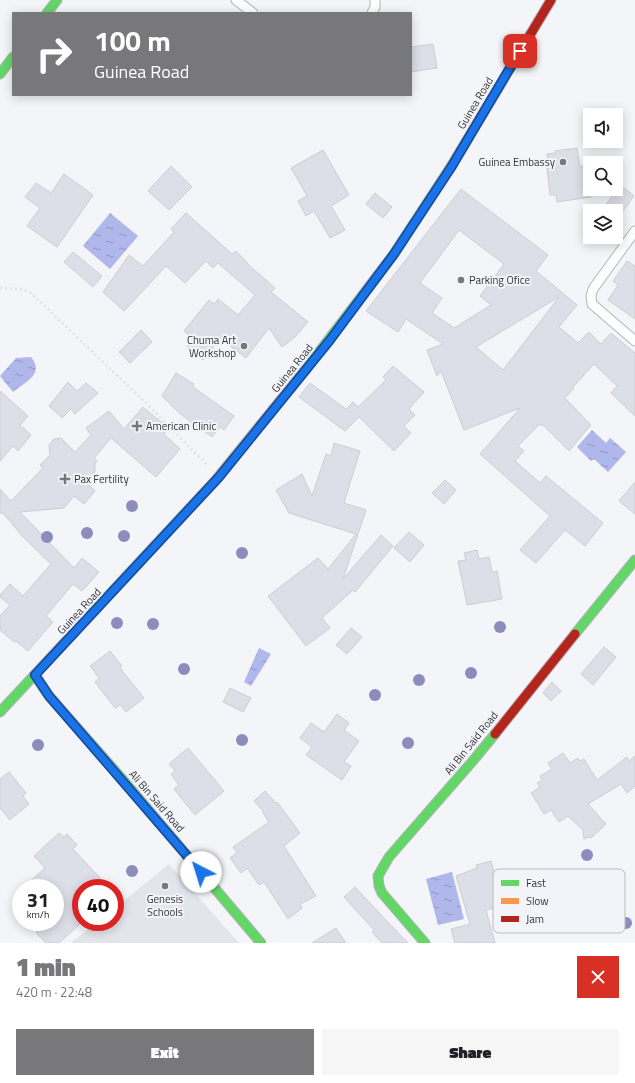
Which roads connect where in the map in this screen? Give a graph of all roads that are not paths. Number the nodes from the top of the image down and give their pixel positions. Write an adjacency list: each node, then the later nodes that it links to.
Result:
1 (57, 0): 5 (street)
2 (236, 0): 6 (lane)
3 (374, 0): 7 (lane)
4 (551, 0): 14 (street, Guinea Road)
5 (48, 12)
6 (251, 12)
7 (372, 12)
8 (0, 56): 9 (lane)
9 (10, 61): 10 (street)
10 (0, 74)
11 (635, 231): 12 (lane)
12 (635, 341)
13 (635, 560): 17 (street, Ali Bin Said Road)
14 (35, 675): 15 (street, Guinea Road); 16 (street, Ali Bin Said Road)
15 (0, 712)
16 (261, 943)
17 (425, 943)

